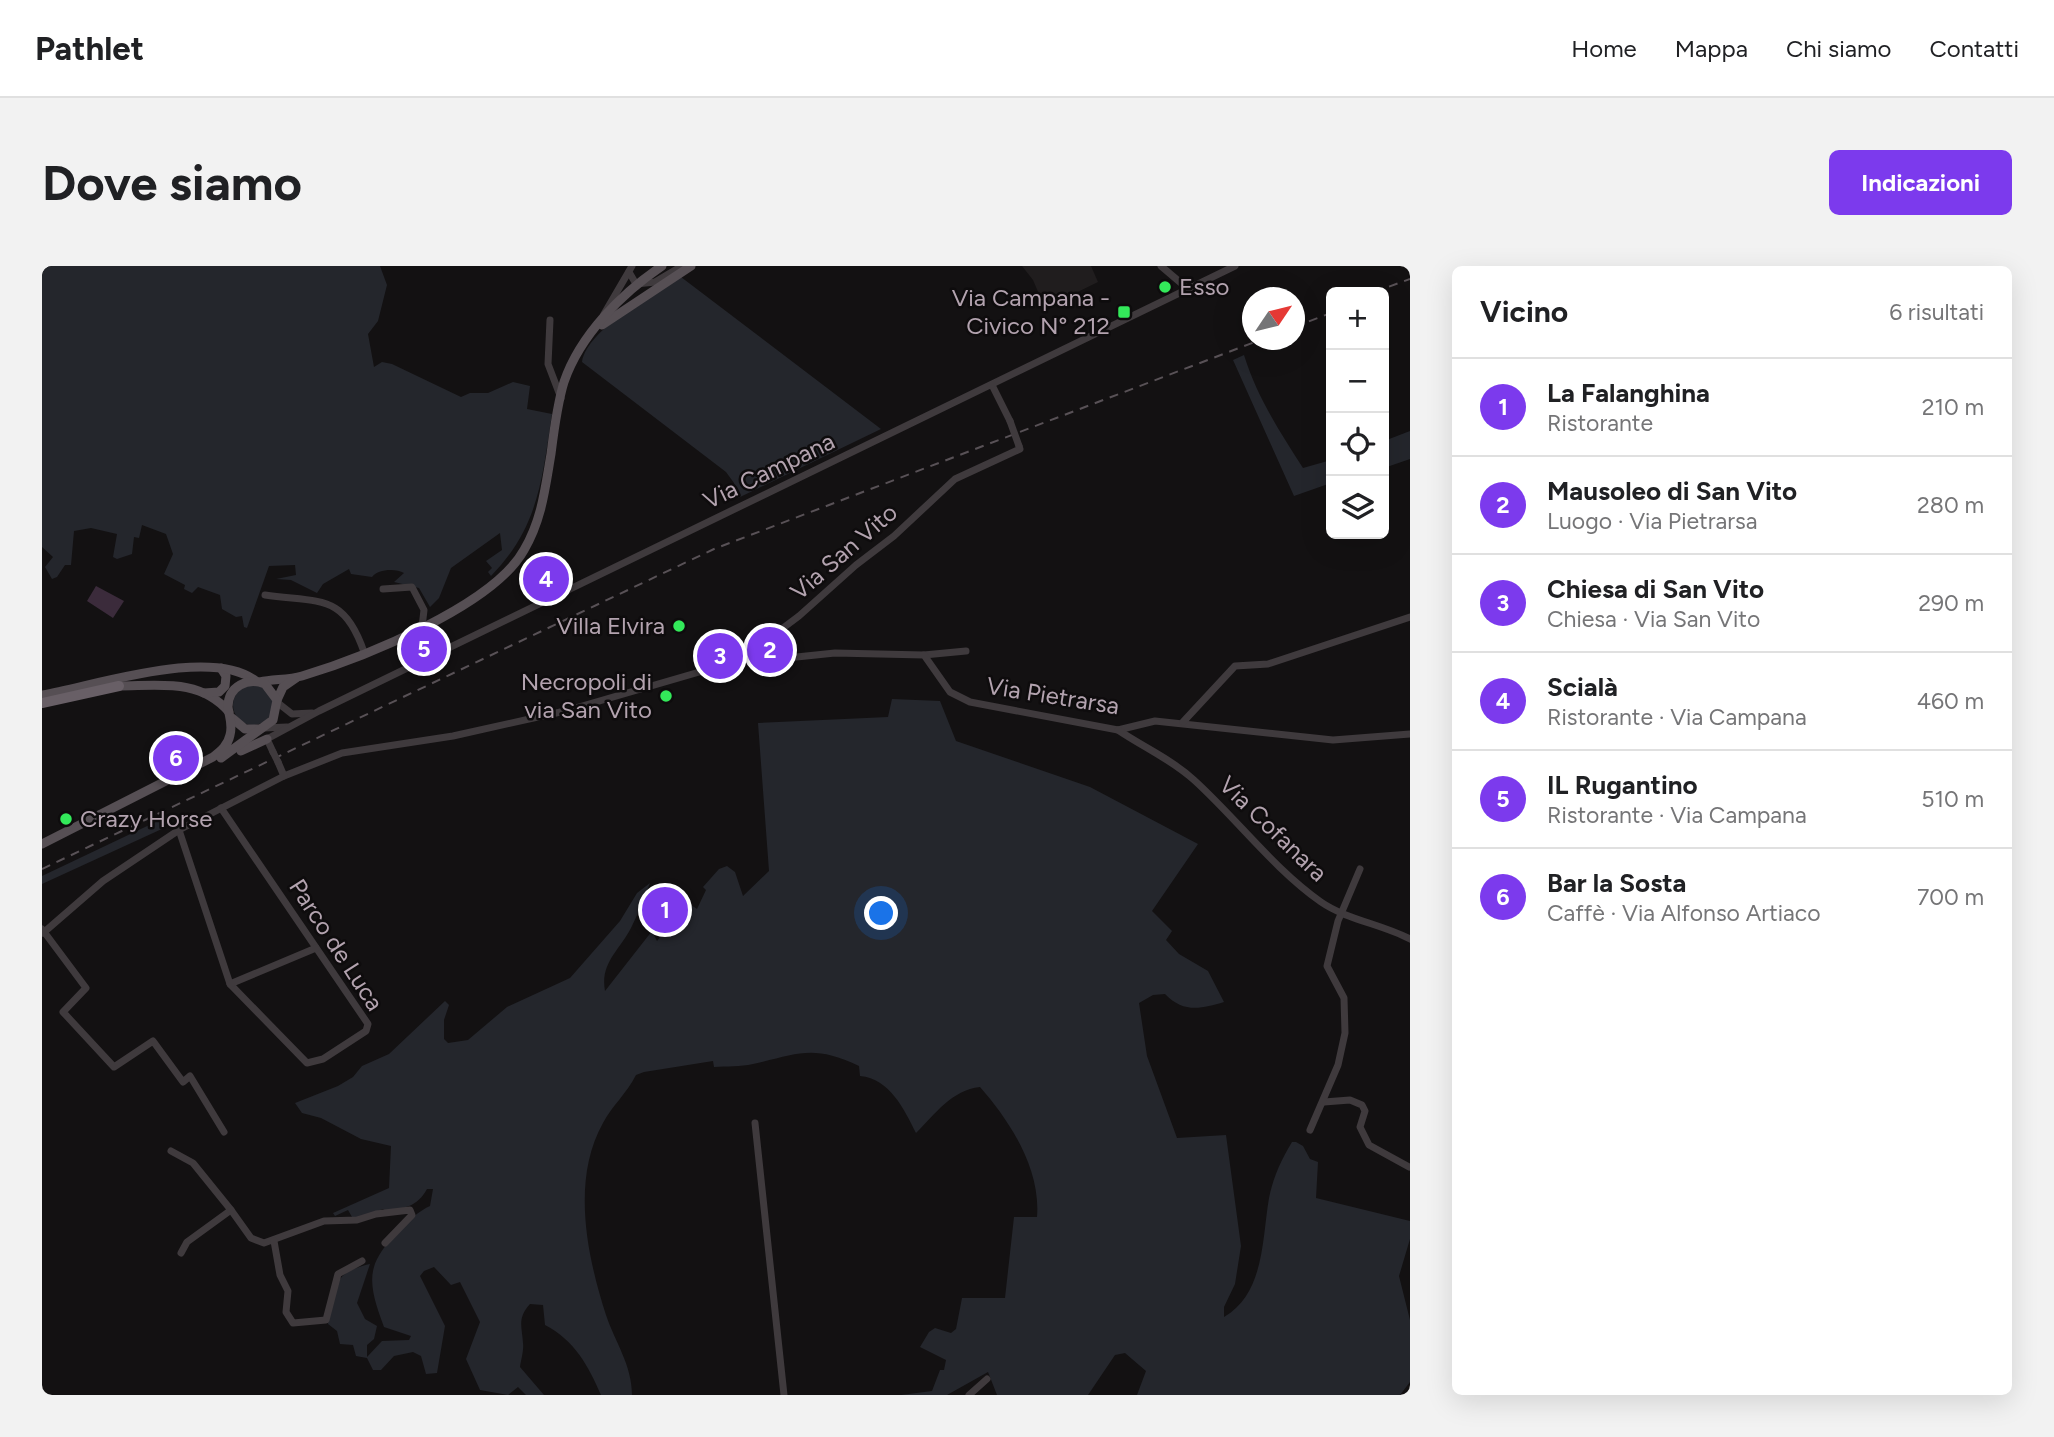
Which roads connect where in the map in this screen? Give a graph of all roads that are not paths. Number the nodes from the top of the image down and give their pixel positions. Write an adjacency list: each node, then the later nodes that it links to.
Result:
1 (662, 266): 7 (main road)
2 (682, 266): 7 (street)
3 (691, 266): 10 (main road)
4 (1161, 266): 8 (street)
5 (1236, 266): 8 (street, Via Campana)
6 (630, 269): 7 (street); 10 (street)
7 (636, 284): 10 (main road)
8 (1188, 289): 11 (street, Via Campana)
9 (550, 320): 12 (street)
10 (595, 330): 12 (main road)
11 (992, 384): 20 (street, Via San Vito, bridge); 32 (street, Via Campana)
12 (561, 398): 16 (main road)
13 (383, 589): 16 (street)
14 (265, 595): 18 (street)
15 (1410, 617): 34 (street)
16 (422, 626): 18 (main road)
17 (966, 651): 19 (street)
18 (364, 652): 23 (main road)
19 (924, 655): 20 (street); 37 (street, Via Pietrarsa)
20 (751, 657): 42 (street, Via San Vito)
21 (188, 667): 22 (main road); 26 (main road); 27 (main road)
22 (221, 668): 24 (main road); 28 (main road)
23 (298, 677): 24 (main road); 30 (main road)
24 (258, 681): 30 (main road); 33 (main road)
25 (119, 686): 26 (main road); 27 (main road); 31 (highway)
26 (86, 687): 29 (main road)
27 (188, 687): 28 (main road)
28 (204, 693): 33 (main road)
29 (42, 695)
30 (278, 701): 32 (street, Via Campana); 36 (main road)
31 (42, 703)
32 (319, 711): 35 (street, Via Campana)
33 (230, 715): 36 (main road); 41 (main road)
34 (1183, 722): 37 (street, Via Pietrarsa); 38 (street, Via Pietrarsa)
35 (291, 727): 36 (street); 39 (street, Via Campana)
36 (263, 729): 40 (main road)
37 (1118, 730): 47 (street, Via Cofanara)
38 (1410, 734)
39 (267, 739): 40 (main road); 42 (street, bridge)
40 (221, 758): 41 (main road)
41 (197, 766): 45 (main road)
42 (285, 776): 43 (street, Via San Vito)
43 (221, 808): 44 (street, Via San Vito); 50 (street, Parco de Luca)
44 (179, 830): 48 (street); 51 (street, Parco de Luca)
45 (42, 844)
46 (1360, 869): 47 (street)
47 (1340, 914): 49 (street, Via Cofanara); 52 (street)
48 (43, 932): 55 (street)
49 (1410, 939)
50 (316, 948): 51 (street); 51 (street, Parco de Luca)
51 (230, 984)
52 (1324, 1102): 54 (street); 57 (street)
53 (755, 1123): 64 (street)
54 (1310, 1130)
55 (224, 1132)
56 (171, 1151): 58 (street)
57 (1409, 1167)
58 (231, 1210): 59 (street); 61 (street)
59 (274, 1241): 60 (street); 62 (street)
60 (385, 1243)
61 (181, 1253)
62 (362, 1261)
63 (988, 1379): 65 (street)
64 (784, 1395)
65 (970, 1395)

